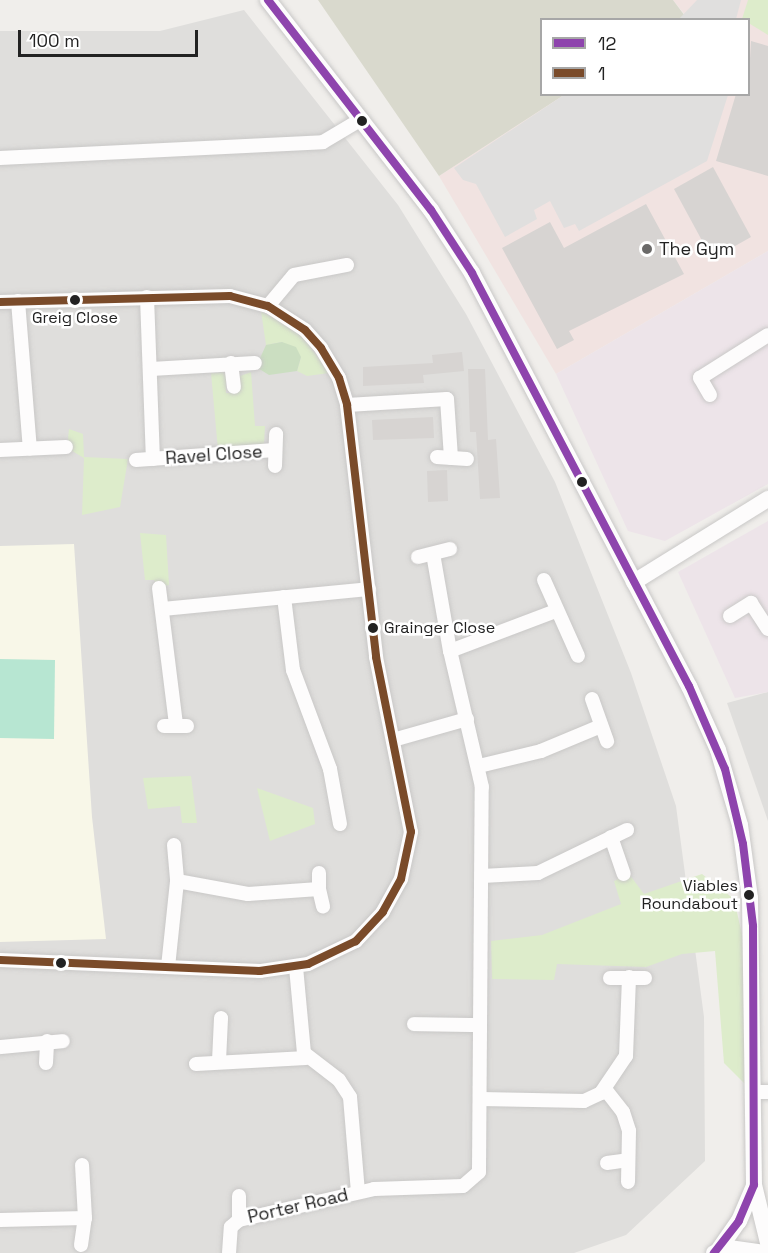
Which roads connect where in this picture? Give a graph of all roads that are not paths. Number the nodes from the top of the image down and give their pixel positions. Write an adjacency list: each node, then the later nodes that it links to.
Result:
1 (268, 0): 2 (street)
2 (360, 120): 3 (street); 30 (street)
3 (0, 158)
4 (347, 265): 8 (street)
5 (147, 297): 6 (street); 8 (street); 12 (street, Ravel Close)
6 (18, 301): 7 (street); 18 (street)
7 (0, 302)
8 (268, 306): 15 (street)
9 (768, 335): 14 (street)
10 (231, 363): 11 (street); 12 (street); 13 (street)
11 (255, 363)
12 (151, 369): 21 (street, Ravel Close)
13 (234, 387)
14 (710, 395)
15 (347, 405): 22 (street); 32 (street)
16 (276, 434): 20 (street, Ravel Close)
17 (66, 447): 18 (street)
18 (30, 449): 19 (street)
19 (0, 450)
20 (275, 450): 21 (street, Ravel Close); 24 (street, Ravel Close)
21 (153, 459): 23 (street, Ravel Close)
22 (467, 459)
23 (136, 460)
24 (275, 466)
25 (768, 500): 30 (street)
26 (450, 549): 27 (street)
27 (433, 554): 28 (street); 38 (street, Porter Road)
28 (418, 557)
29 (544, 580): 35 (street)
30 (634, 582): 74 (street)
31 (159, 588): 34 (street)
32 (369, 589): 33 (street); 44 (street)
33 (284, 597): 34 (street); 47 (street)
34 (162, 609): 42 (street)
35 (556, 611): 38 (street); 39 (street)
36 (730, 616): 37 (street)
37 (768, 629)
38 (450, 651): 41 (street, Porter Road)
39 (578, 656)
40 (592, 699): 43 (street)
41 (467, 719): 44 (street); 46 (street, Porter Road)
42 (176, 726)
43 (601, 726): 45 (street); 46 (street)
44 (393, 740): 59 (street)
45 (607, 741)
46 (479, 766): 53 (street, Porter Road)
47 (340, 824)
48 (627, 830): 49 (street)
49 (611, 837): 52 (street); 53 (street)
50 (174, 845): 54 (street)
51 (319, 873): 55 (street)
52 (624, 874)
53 (482, 876): 65 (street, Porter Road)
54 (177, 881): 55 (street); 58 (street)
55 (319, 889): 56 (street)
56 (323, 907)
57 (0, 960): 58 (street)
58 (168, 967): 59 (street)
59 (296, 967): 69 (street)
60 (629, 977): 61 (street); 62 (street); 73 (street)
61 (610, 978)
62 (645, 978)
63 (220, 1018): 70 (street)
64 (414, 1024): 65 (street)
65 (479, 1024): 75 (street, Porter Road)
66 (47, 1041): 67 (street); 68 (street); 71 (street)
67 (63, 1041)
68 (0, 1047)
69 (306, 1058): 70 (street); 81 (street, Porter Road)
70 (219, 1061): 72 (street)
71 (46, 1064)
72 (196, 1064)
73 (605, 1089): 75 (street); 76 (street)
74 (760, 1092): 80 (street)
75 (481, 1099): 81 (street, Porter Road)
76 (628, 1160): 77 (street); 79 (street)
77 (607, 1163)
78 (82, 1165): 83 (street)
79 (628, 1182)
80 (754, 1185): 86 (street); 88 (street)
81 (358, 1192): 85 (street, Porter Road)
82 (239, 1196): 85 (street, Porter Road)
83 (85, 1218): 84 (street); 87 (street)
84 (0, 1220)
85 (239, 1220): 89 (street, Porter Road)
86 (768, 1243)
87 (81, 1245)
88 (716, 1252): 90 (street)
89 (229, 1253)
90 (763, 1253)

